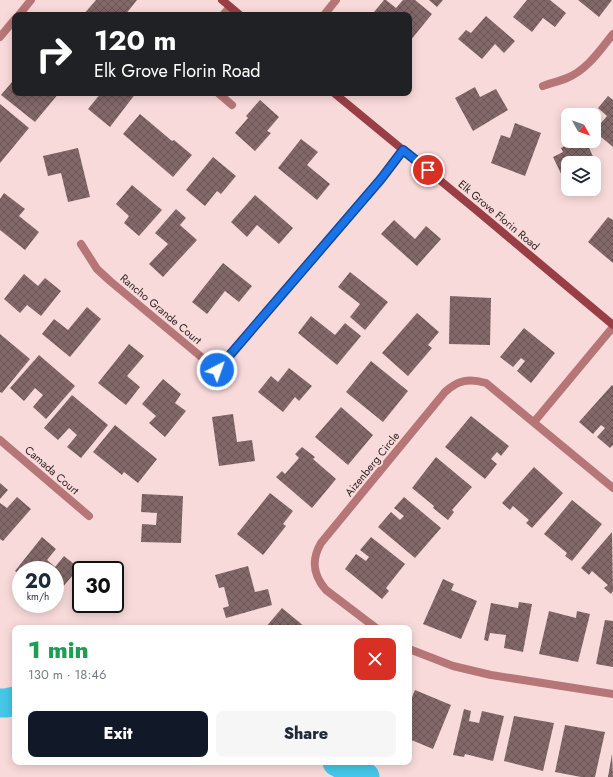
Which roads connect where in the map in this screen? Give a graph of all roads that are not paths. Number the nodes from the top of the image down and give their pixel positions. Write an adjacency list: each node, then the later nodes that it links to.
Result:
1 (31, 0): 5 (street)
2 (222, 0): 4 (main road)
3 (336, 0): 8 (street)
4 (230, 7): 6 (street); 7 (main road)
5 (21, 12)
6 (226, 12)
7 (236, 12)
8 (326, 12)
9 (12, 23): 11 (street)
10 (613, 34): 12 (street)
11 (0, 37)
12 (543, 86)
13 (222, 96): 15 (street)
14 (338, 96): 16 (main road, Elk Grove Florin Road)
15 (232, 105)
16 (403, 150): 17 (street, Rancho Grande Court); 18 (main road, Elk Grove Florin Road)
17 (81, 244)
18 (613, 326): 19 (street)
19 (534, 422): 21 (street, Aizenberg Circle); 23 (street, Aizenberg Circle)
20 (0, 440): 22 (street, Camada Court)
21 (613, 488)
22 (89, 516)
23 (372, 625)
24 (412, 650): 25 (street)
25 (613, 694)

